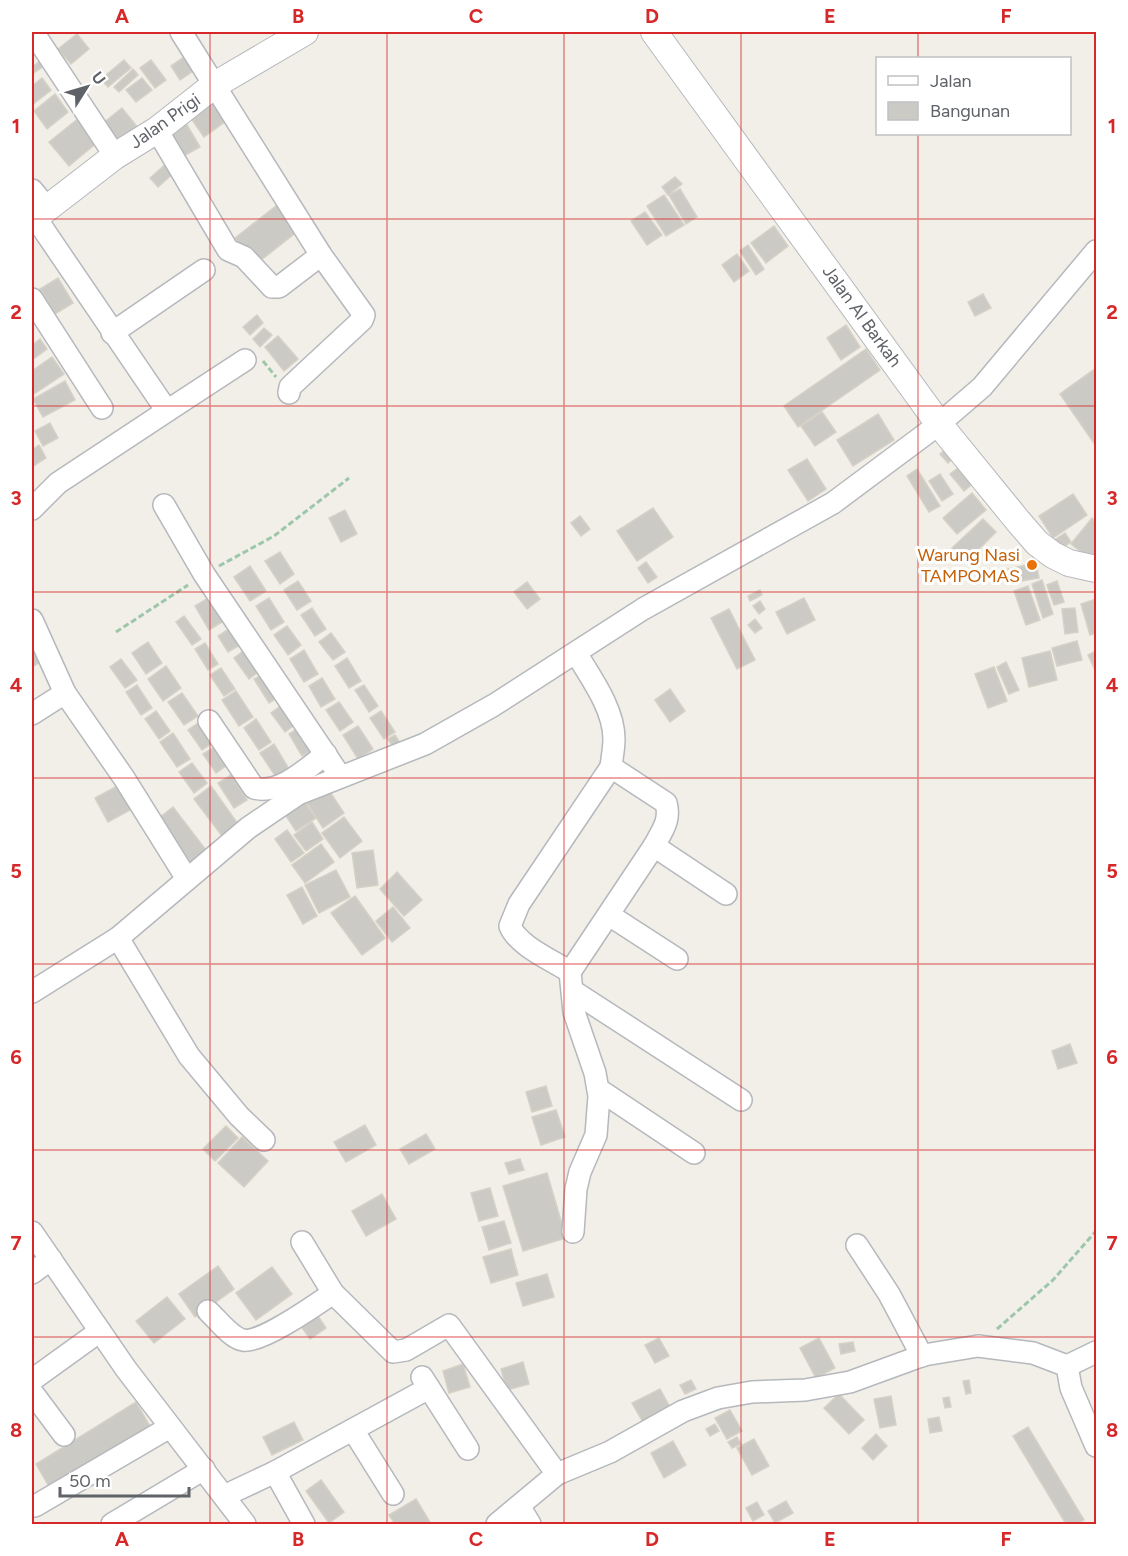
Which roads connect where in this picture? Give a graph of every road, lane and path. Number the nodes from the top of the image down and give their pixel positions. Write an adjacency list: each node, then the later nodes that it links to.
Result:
1 (33, 32): 7 (street)
2 (181, 32): 5 (street)
3 (305, 32): 5 (street, Jalan Prigi)
4 (654, 32): 18 (street, Jalan Al Barkah)
5 (213, 86): 6 (street, Jalan Prigi); 10 (street)
6 (157, 130): 7 (street, Jalan Prigi); 10 (street)
7 (116, 156): 8 (street, Jalan Prigi)
8 (36, 208): 13 (street)
9 (1096, 250): 18 (street)
10 (321, 255): 15 (street)
11 (204, 270): 13 (street)
12 (32, 298): 16 (street)
13 (112, 333): 17 (street)
14 (245, 360): 15 (path); 17 (street)
15 (289, 393)
16 (102, 408)
17 (166, 411): 21 (street)
18 (939, 424): 22 (street, Jalan Al Barkah); 26 (street)
19 (349, 477): 23 (path)
20 (164, 505): 23 (street)
21 (32, 509)
22 (1096, 569)
23 (204, 574): 25 (path); 30 (street)
24 (32, 620): 27 (street)
25 (116, 632)
26 (576, 653): 31 (street); 32 (street)
27 (65, 693): 28 (street); 34 (street)
28 (32, 714)
29 (208, 722): 30 (street)
30 (326, 754): 32 (street)
31 (611, 767): 33 (street); 39 (street)
32 (340, 776): 34 (street)
33 (654, 846): 35 (street); 36 (street)
34 (187, 879): 37 (street)
35 (726, 894)
36 (609, 915): 38 (street); 39 (street)
37 (117, 938): 40 (street); 43 (street)
38 (677, 959)
39 (571, 981): 41 (street); 42 (street)
40 (32, 992)
41 (598, 1089): 44 (street); 47 (street)
42 (741, 1100)
43 (264, 1140)
44 (694, 1153)
45 (1096, 1231): 55 (path)
46 (32, 1232): 50 (street)
47 (573, 1232)
48 (302, 1242): 52 (street)
49 (857, 1245): 57 (street)
50 (51, 1259): 51 (street); 54 (street)
51 (32, 1273)
52 (333, 1293): 53 (street); 68 (street)
53 (208, 1311)
54 (100, 1331): 59 (street); 61 (street)
55 (978, 1346): 57 (street); 58 (street)
56 (1096, 1352): 58 (street)
57 (922, 1356): 68 (street)
58 (1067, 1366): 64 (street)
59 (32, 1380)
60 (32, 1392): 63 (street)
61 (170, 1427): 66 (street); 71 (street)
62 (353, 1430): 65 (street); 67 (street); 69 (street)
63 (64, 1435)
64 (1096, 1446)
65 (468, 1449)
66 (204, 1468): 70 (street); 73 (street)
67 (275, 1472): 70 (street); 75 (street)
68 (557, 1474): 72 (street)
69 (393, 1494)
70 (224, 1496): 74 (street)
71 (35, 1506)
72 (519, 1506): 76 (street); 77 (street)
73 (112, 1524)
74 (245, 1524)
75 (304, 1524)
76 (497, 1524)
77 (530, 1524)

